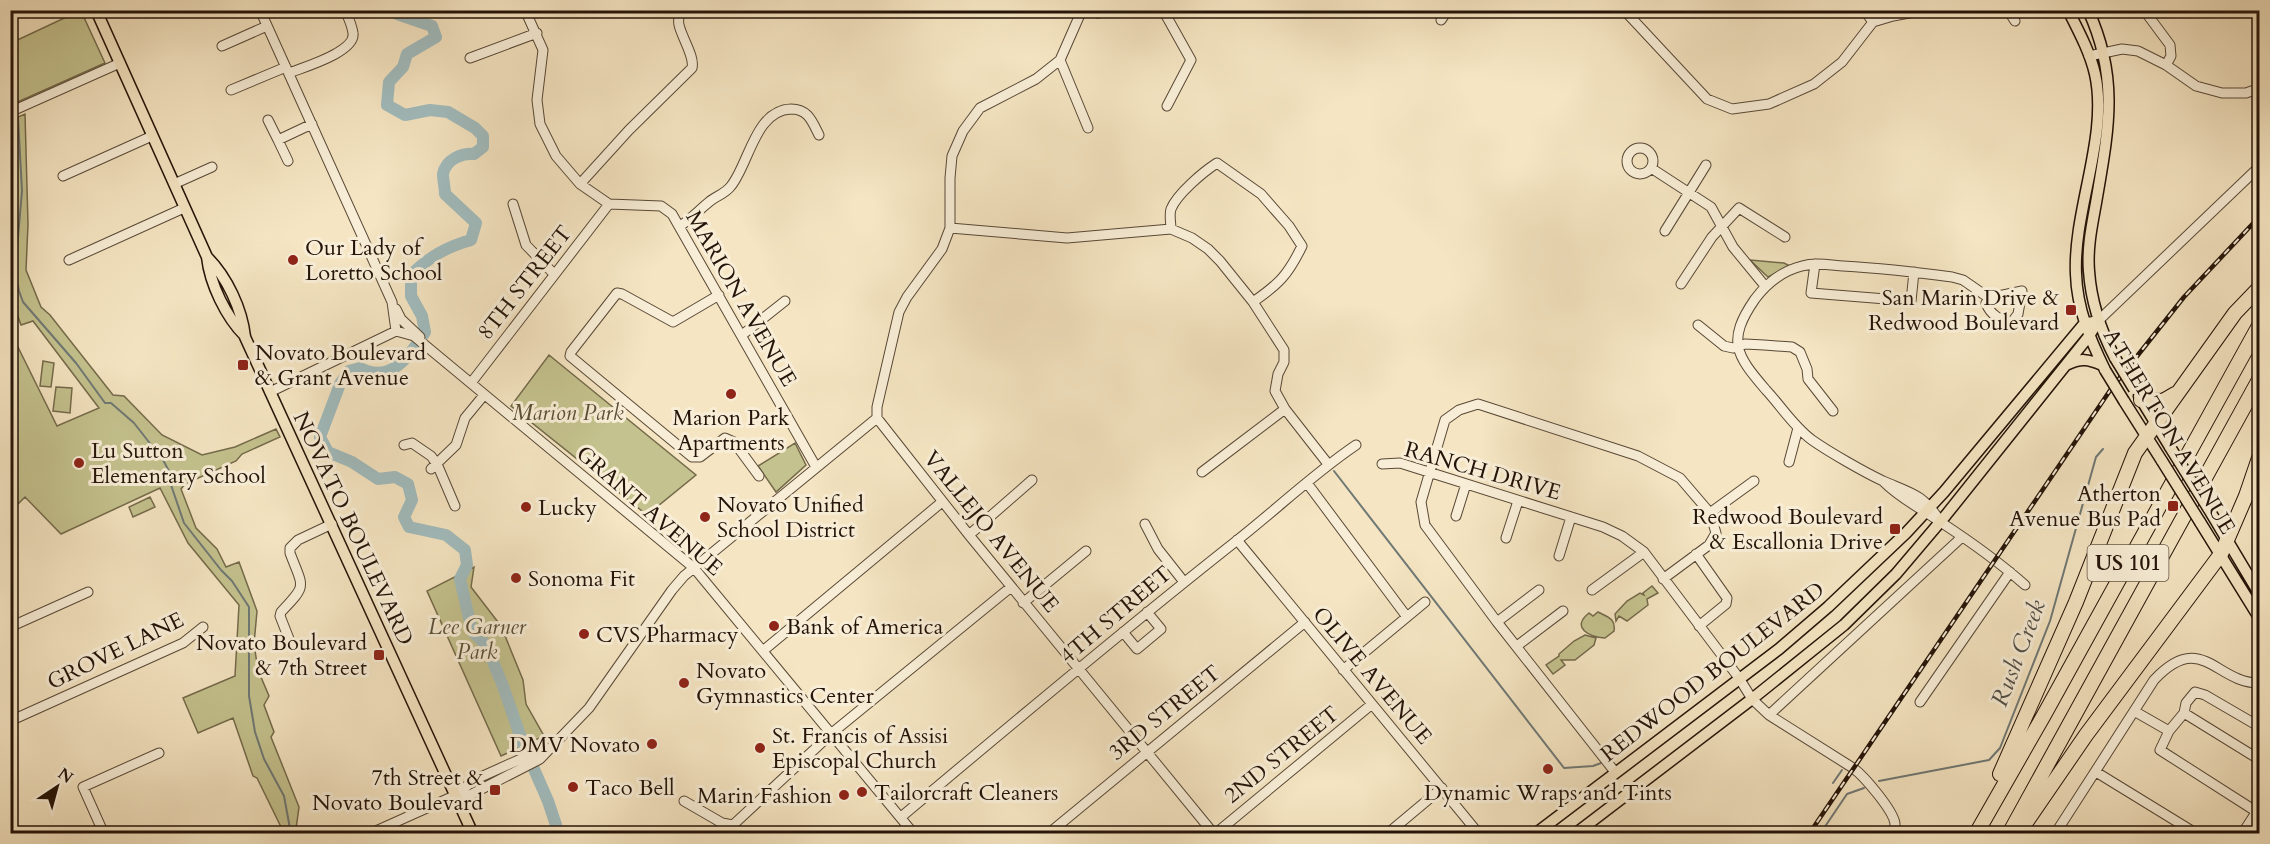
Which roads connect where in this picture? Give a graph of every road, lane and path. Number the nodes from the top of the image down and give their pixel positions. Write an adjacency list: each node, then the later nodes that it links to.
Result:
1 (96, 10): 28 (main road, NOVATO BOULEVARD)
2 (260, 10): 21 (street)
3 (345, 10): 30 (street)
4 (525, 10): 22 (street)
5 (680, 10): 48 (street)
6 (1082, 10): 27 (street)
7 (1095, 10): 8 (street)
8 (1114, 10)
9 (1163, 10): 33 (street)
10 (1448, 10): 18 (street)
11 (1624, 10): 20 (street)
12 (1864, 10): 20 (street)
13 (1925, 10): 20 (street)
14 (2008, 10): 19 (street)
15 (2068, 10): 25 (main road, ATHERTON AVENUE)
16 (2088, 10): 24 (main road, ATHERTON AVENUE)
17 (2144, 10): 29 (street)
18 (1441, 20)
19 (2015, 21)
20 (1873, 22)
21 (267, 26): 23 (street); 30 (street)
22 (537, 33): 26 (street); 48 (street)
23 (222, 46)
24 (2103, 53): 25 (street); 29 (street); 71 (main road, ATHERTON AVENUE)
25 (2089, 56): 72 (main road, ATHERTON AVENUE)
26 (470, 58)
27 (1060, 60): 37 (street); 55 (street)
28 (120, 63): 34 (street); 39 (main road, NOVATO BOULEVARD)
29 (2166, 65): 31 (street)
30 (288, 70): 32 (street); 36 (street)
31 (2259, 88)
32 (231, 90)
33 (1167, 106)
34 (10, 112)
35 (268, 120): 40 (street)
36 (312, 124): 40 (street); 69 (street)
37 (1088, 128)
38 (819, 135): 54 (street)
39 (152, 136): 46 (street); 47 (main road, NOVATO BOULEVARD)
40 (278, 140): 41 (street)
41 (288, 160)
42 (1706, 165): 49 (street)
43 (2259, 166): 71 (street, REDWOOD BOULEVARD)
44 (212, 167): 47 (street)
45 (1651, 168): 49 (street)
46 (63, 176)
47 (174, 184): 52 (main road, NOVATO BOULEVARD)
48 (580, 184): 51 (street)
49 (1689, 192): 53 (street); 57 (street)
50 (513, 204): 62 (street)
51 (609, 204): 54 (street, MARION AVENUE); 62 (street, 8TH STREET)
52 (184, 208): 59 (street); 85 (main road, NOVATO BOULEVARD)
53 (1721, 225): 58 (street); 63 (street); 64 (street)
54 (680, 226): 66 (street, MARION AVENUE)
55 (950, 228): 56 (street); 90 (street)
56 (1171, 229): 70 (street); 70 (street)
57 (1665, 231)
58 (1785, 237)
59 (69, 260)
60 (1815, 264): 61 (street); 61 (street); 64 (street)
61 (1914, 272): 67 (street)
62 (554, 274): 83 (street, 8TH STREET)
63 (1681, 284)
64 (1765, 286): 79 (street)
65 (2259, 287): 84 (highway)
66 (719, 295): 76 (street, MARION AVENUE); 104 (street)
67 (1989, 298)
68 (785, 301): 76 (street)
69 (392, 302): 75 (street); 77 (street, GRANT AVENUE)
70 (1253, 302): 88 (street)
71 (2098, 321): 72 (main road); 78 (main road, REDWOOD BOULEVARD); 87 (main road, ATHERTON AVENUE, bridge)
72 (2084, 324): 78 (main road, ATHERTON AVENUE); 112 (main road, REDWOOD BOULEVARD)
73 (2259, 324): 174 (highway, US 101)
74 (1698, 325): 79 (street)
75 (396, 331): 77 (street); 85 (street)
76 (742, 335): 101 (street, MARION AVENUE)
77 (417, 336): 83 (street, GRANT AVENUE)
78 (2089, 336): 80 (main road, ATHERTON AVENUE); 81 (main road, REDWOOD BOULEVARD)
79 (1738, 346): 89 (street); 92 (street)
80 (2104, 367): 81 (main road); 93 (main road, ATHERTON AVENUE, bridge)
81 (2062, 368): 116 (main road, REDWOOD BOULEVARD)
82 (2259, 378): 194 (highway, US 101)
83 (471, 383): 86 (street, GRANT AVENUE)
84 (2179, 391): 87 (highway); 91 (highway)
85 (270, 392): 117 (main road, NOVATO BOULEVARD)
86 (483, 395): 100 (street); 128 (street, GRANT AVENUE)
87 (2138, 395): 91 (main road, ATHERTON AVENUE)
88 (1285, 409): 98 (street); 102 (street)
89 (1833, 411)
90 (877, 418): 101 (street); 110 (street, VALLEJO AVENUE)
91 (2156, 424): 93 (highway); 123 (main road, ATHERTON AVENUE, bridge)
92 (1798, 428): 97 (street); 112 (street)
93 (2147, 436): 123 (main road, ATHERTON AVENUE, bridge); 174 (highway)
94 (404, 445): 100 (street)
95 (1356, 445): 98 (street, 4TH STREET)
96 (2259, 455): 123 (highway)
97 (1789, 462)
98 (1328, 464): 107 (street, 4TH STREET)
99 (1382, 464): 103 (street, RANCH DRIVE)
100 (434, 467): 111 (street)
101 (816, 467): 128 (street)
102 (1202, 472)
103 (1429, 472): 108 (street, RANCH DRIVE); 113 (street); 145 (street)
104 (759, 476)
105 (1032, 480): 119 (street)
106 (1754, 482): 113 (street)
107 (1307, 483): 122 (street, 4TH STREET); 142 (street)
108 (1466, 484): 109 (street, RANCH DRIVE); 114 (street)
109 (1518, 501): 115 (street, RANCH DRIVE); 121 (street)
110 (942, 502): 119 (street, VALLEJO AVENUE); 152 (street)
111 (455, 506)
112 (1928, 510): 116 (street); 155 (main road, REDWOOD BOULEVARD)
113 (1710, 513): 126 (street)
114 (1456, 516)
115 (1571, 517): 125 (street, RANCH DRIVE); 127 (street, RANCH DRIVE)
116 (1940, 521): 120 (street); 157 (main road, REDWOOD BOULEVARD)
117 (332, 524): 150 (street); 173 (main road, NOVATO BOULEVARD)
118 (1145, 524): 131 (street)
119 (969, 535): 133 (street, VALLEJO AVENUE)
120 (1962, 537): 129 (street); 162 (street)
121 (1506, 538)
122 (1237, 540): 131 (street, 4TH STREET); 144 (street, OLIVE AVENUE)
123 (2224, 547): 137 (main road, ATHERTON AVENUE); 143 (main road, ATHERTON AVENUE); 195 (highway)
124 (1086, 551): 139 (street)
125 (1644, 552): 130 (street, RANCH DRIVE); 135 (street)
126 (1696, 554): 130 (street); 146 (street)
127 (1559, 556)
128 (694, 568): 152 (street, GRANT AVENUE); 173 (street)
129 (2010, 572): 132 (street); 158 (street)
130 (1663, 579): 146 (street, RANCH DRIVE)
131 (1184, 582): 141 (street, 4TH STREET)
132 (2025, 585)
133 (1011, 587): 139 (street, VALLEJO AVENUE); 166 (street)
134 (1539, 590): 145 (street)
135 (1592, 590)
136 (88, 592): 147 (street)
137 (2259, 596)
138 (1425, 602): 142 (street)
139 (1023, 603): 153 (street, VALLEJO AVENUE)
140 (1563, 611): 151 (street)
141 (1147, 612): 149 (street, 4TH STREET); 149 (street)
142 (1407, 618): 154 (street)
143 (2259, 619)
144 (1305, 622): 154 (street, OLIVE AVENUE); 167 (street, 3RD STREET)
145 (1497, 622): 151 (street)
146 (1699, 626): 155 (street, RANCH DRIVE)
147 (10, 627)
148 (202, 627): 163 (street, GROVE LANE)
149 (1124, 632): 153 (street, 4TH STREET)
150 (291, 644)
151 (1516, 646): 170 (street)
152 (764, 650): 166 (street, GRANT AVENUE)
153 (1079, 669): 167 (street, VALLEJO AVENUE); 177 (street, 4TH STREET)
154 (1343, 670): 159 (street, OLIVE AVENUE)
155 (1740, 678): 157 (street, RANCH DRIVE); 170 (main road, REDWOOD BOULEVARD)
156 (2259, 683): 160 (street)
157 (1752, 699): 162 (street, RANCH DRIVE); 191 (main road, REDWOOD BOULEVARD)
158 (1920, 702)
159 (1372, 704): 172 (street, OLIVE AVENUE); 187 (street, 2ND STREET)
160 (2134, 711): 165 (street); 171 (street)
161 (2184, 713): 164 (street); 165 (street); 169 (street)
162 (1769, 716): 192 (street, RANCH DRIVE)
163 (10, 721)
164 (2259, 727)
165 (2169, 731): 176 (street)
166 (832, 733): 177 (street, GRANT AVENUE); 179 (street)
167 (1146, 751): 186 (street, 3RD STREET); 187 (street, VALLEJO AVENUE)
168 (159, 753): 182 (street)
169 (2259, 760)
170 (1615, 772): 190 (main road, REDWOOD BOULEVARD)
171 (2096, 772): 180 (street); 196 (street)
172 (1442, 788): 188 (street); 189 (street, OLIVE AVENUE)
173 (456, 795): 183 (street); 184 (main road, NOVATO BOULEVARD)
174 (1994, 800): 193 (highway, US 101)
175 (684, 801): 179 (street)
176 (2258, 810): 197 (street)
177 (901, 817): 185 (street, GRANT AVENUE)
178 (10, 820): 181 (street)
179 (735, 829)
180 (2056, 832)
181 (16, 834)
182 (104, 834)
183 (369, 834)
184 (473, 834)
185 (914, 834)
186 (1048, 834)
187 (1215, 834)
188 (1387, 834)
189 (1479, 834)
190 (1535, 834)
191 (1575, 834)
192 (1892, 834)
193 (1976, 834)
194 (2009, 834)
195 (2018, 834)
196 (2197, 834)
197 (2242, 834)

